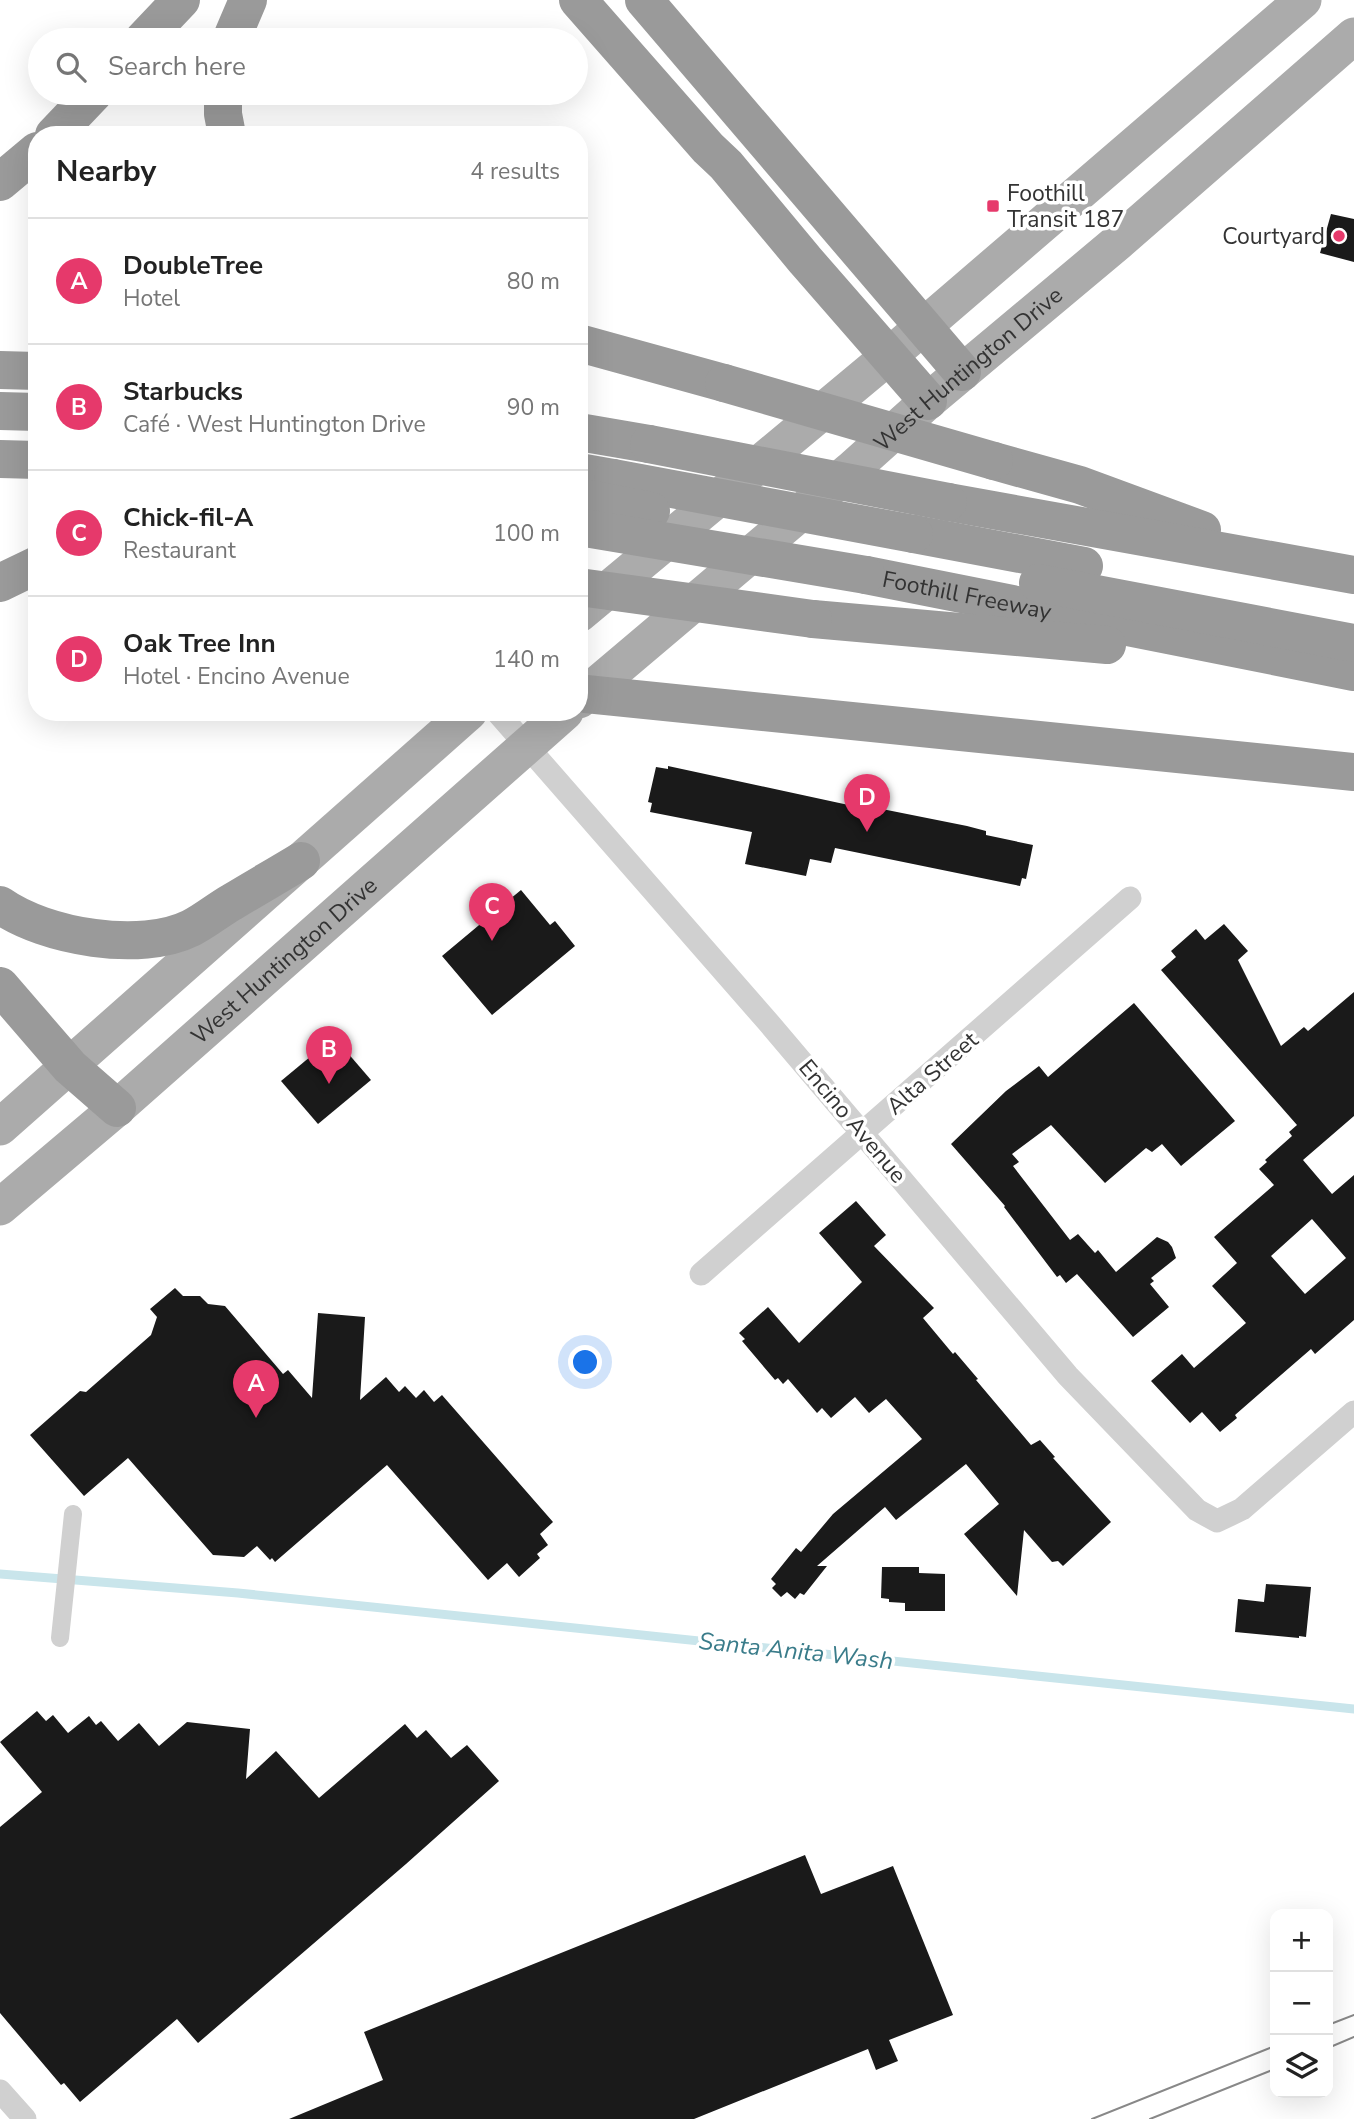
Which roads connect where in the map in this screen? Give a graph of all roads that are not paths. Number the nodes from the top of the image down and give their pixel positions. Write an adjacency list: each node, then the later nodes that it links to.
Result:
1 (181, 0): 6 (highway)
2 (248, 0): 7 (highway)
3 (578, 0): 17 (highway)
4 (644, 0): 15 (highway)
5 (1303, 0): 15 (main road)
6 (154, 28)
7 (236, 28)
8 (1354, 36): 20 (main road, West Huntington Drive)
9 (83, 105): 11 (highway)
10 (224, 105): 12 (highway)
11 (63, 126)
12 (226, 126)
13 (28, 158): 14 (highway)
14 (0, 181)
15 (923, 326): 17 (main road); 20 (highway)
16 (588, 346): 31 (highway, bridge)
17 (889, 356): 21 (highway); 36 (main road)
18 (0, 370): 19 (highway)
19 (28, 371)
20 (962, 373): 21 (main road, West Huntington Drive)
21 (928, 401): 41 (main road, West Huntington Drive)
22 (0, 411): 23 (highway)
23 (28, 412)
24 (0, 434): 26 (highway)
25 (588, 434): 31 (highway, bridge)
26 (28, 435)
27 (0, 459): 28 (highway)
28 (28, 460)
29 (588, 495): 30 (highway, Foothill Freeway, bridge); 30 (highway, bridge)
30 (889, 555): 37 (highway); 38 (highway); 39 (highway, Foothill Freeway)
31 (1303, 566): 33 (highway)
32 (28, 569): 34 (highway)
33 (1354, 575)
34 (0, 583)
35 (588, 588): 39 (highway, bridge)
36 (588, 607)
37 (1354, 617)
38 (1354, 643)
39 (1296, 662): 40 (highway, Foothill Freeway)
40 (1354, 672)
41 (588, 693)
42 (588, 703): 47 (highway)
43 (459, 721): 48 (main road)
44 (505, 721): 46 (street, Encino Avenue)
45 (555, 721): 46 (main road, West Huntington Drive)
46 (527, 746): 53 (main road, West Huntington Drive); 55 (street, Encino Avenue)
47 (1354, 772)
48 (302, 861): 50 (highway); 52 (main road)
49 (1130, 898): 55 (street, Alta Street)
50 (0, 905)
51 (0, 986): 52 (highway)
52 (70, 1067): 53 (highway); 54 (main road)
53 (117, 1108): 56 (main road, West Huntington Drive)
54 (0, 1127)
55 (863, 1133): 57 (street, Alta Street); 58 (street, Encino Avenue)
56 (0, 1207)
57 (701, 1274)
58 (1354, 1412)
59 (73, 1514): 60 (street)
60 (60, 1637)
61 (0, 2091): 62 (street)
62 (25, 2119)

